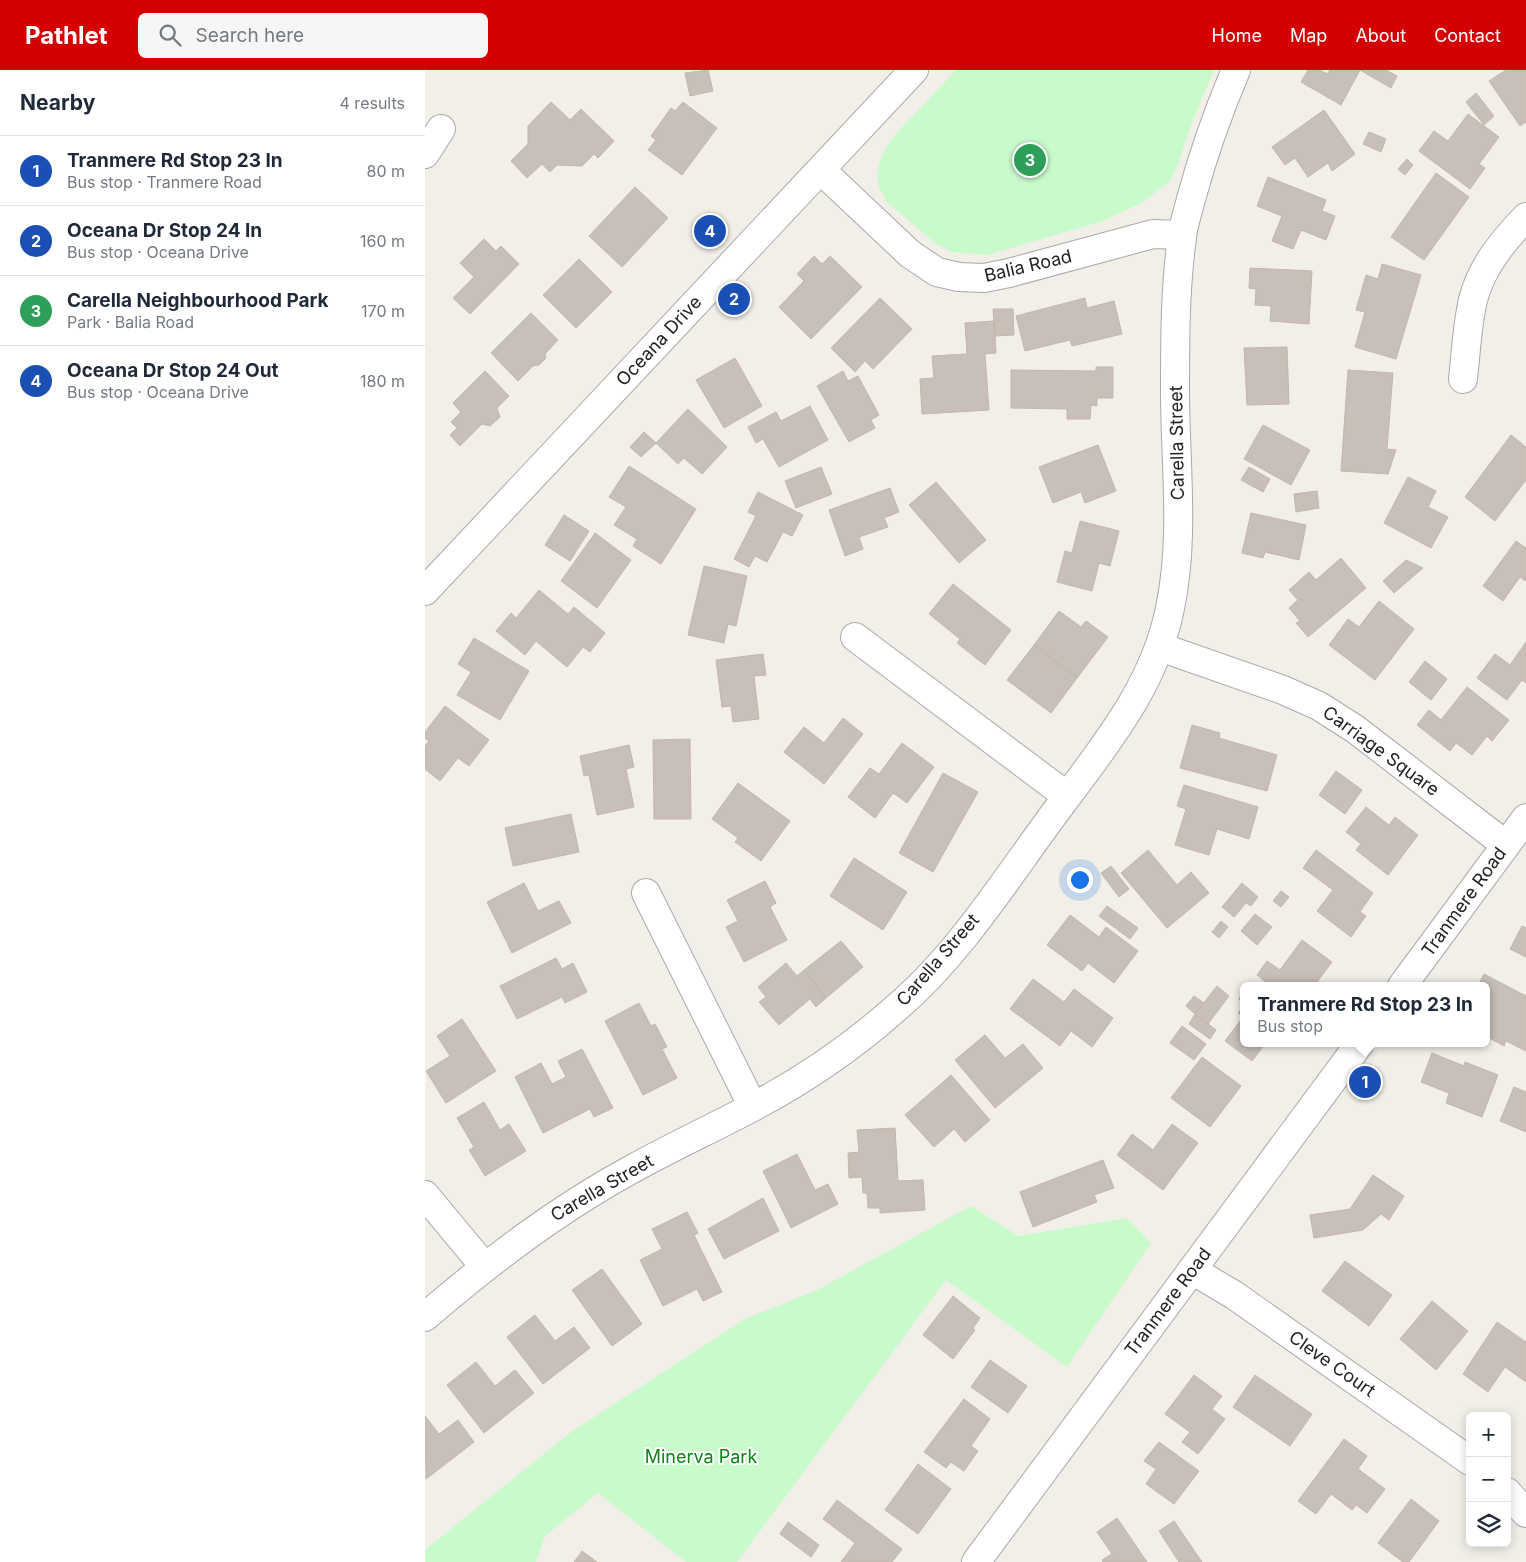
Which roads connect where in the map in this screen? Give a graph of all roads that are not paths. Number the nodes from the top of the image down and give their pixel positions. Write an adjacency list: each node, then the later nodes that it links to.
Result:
1 (914, 70): 5 (street, Oceana Drive)
2 (1236, 70): 7 (street, Carella Street)
3 (441, 129): 4 (street)
4 (425, 154)
5 (821, 170): 7 (street, Balia Road); 9 (street, Oceana Drive)
6 (1526, 217): 8 (street)
7 (1182, 236): 11 (street, Carella Street)
8 (1463, 379)
9 (429, 576)
10 (855, 637): 12 (street)
11 (1160, 647): 12 (street, Carella Street); 14 (street, Carriage Square)
12 (1067, 796): 18 (street, Carella Street)
13 (1526, 818): 14 (street, Tranmere Road)
14 (1506, 845): 16 (street, Tranmere Road)
15 (646, 893): 18 (street)
16 (1405, 982)
17 (1357, 1047): 21 (street, Tranmere Road)
18 (753, 1108): 20 (street, Carella Street)
19 (425, 1195): 20 (street)
20 (484, 1266): 22 (street, Carella Street)
21 (1192, 1270): 23 (street, Cleve Court); 26 (street, Tranmere Road)
22 (425, 1316)
23 (1466, 1458)
24 (1511, 1496): 25 (street)
25 (1526, 1513)
26 (976, 1562)

